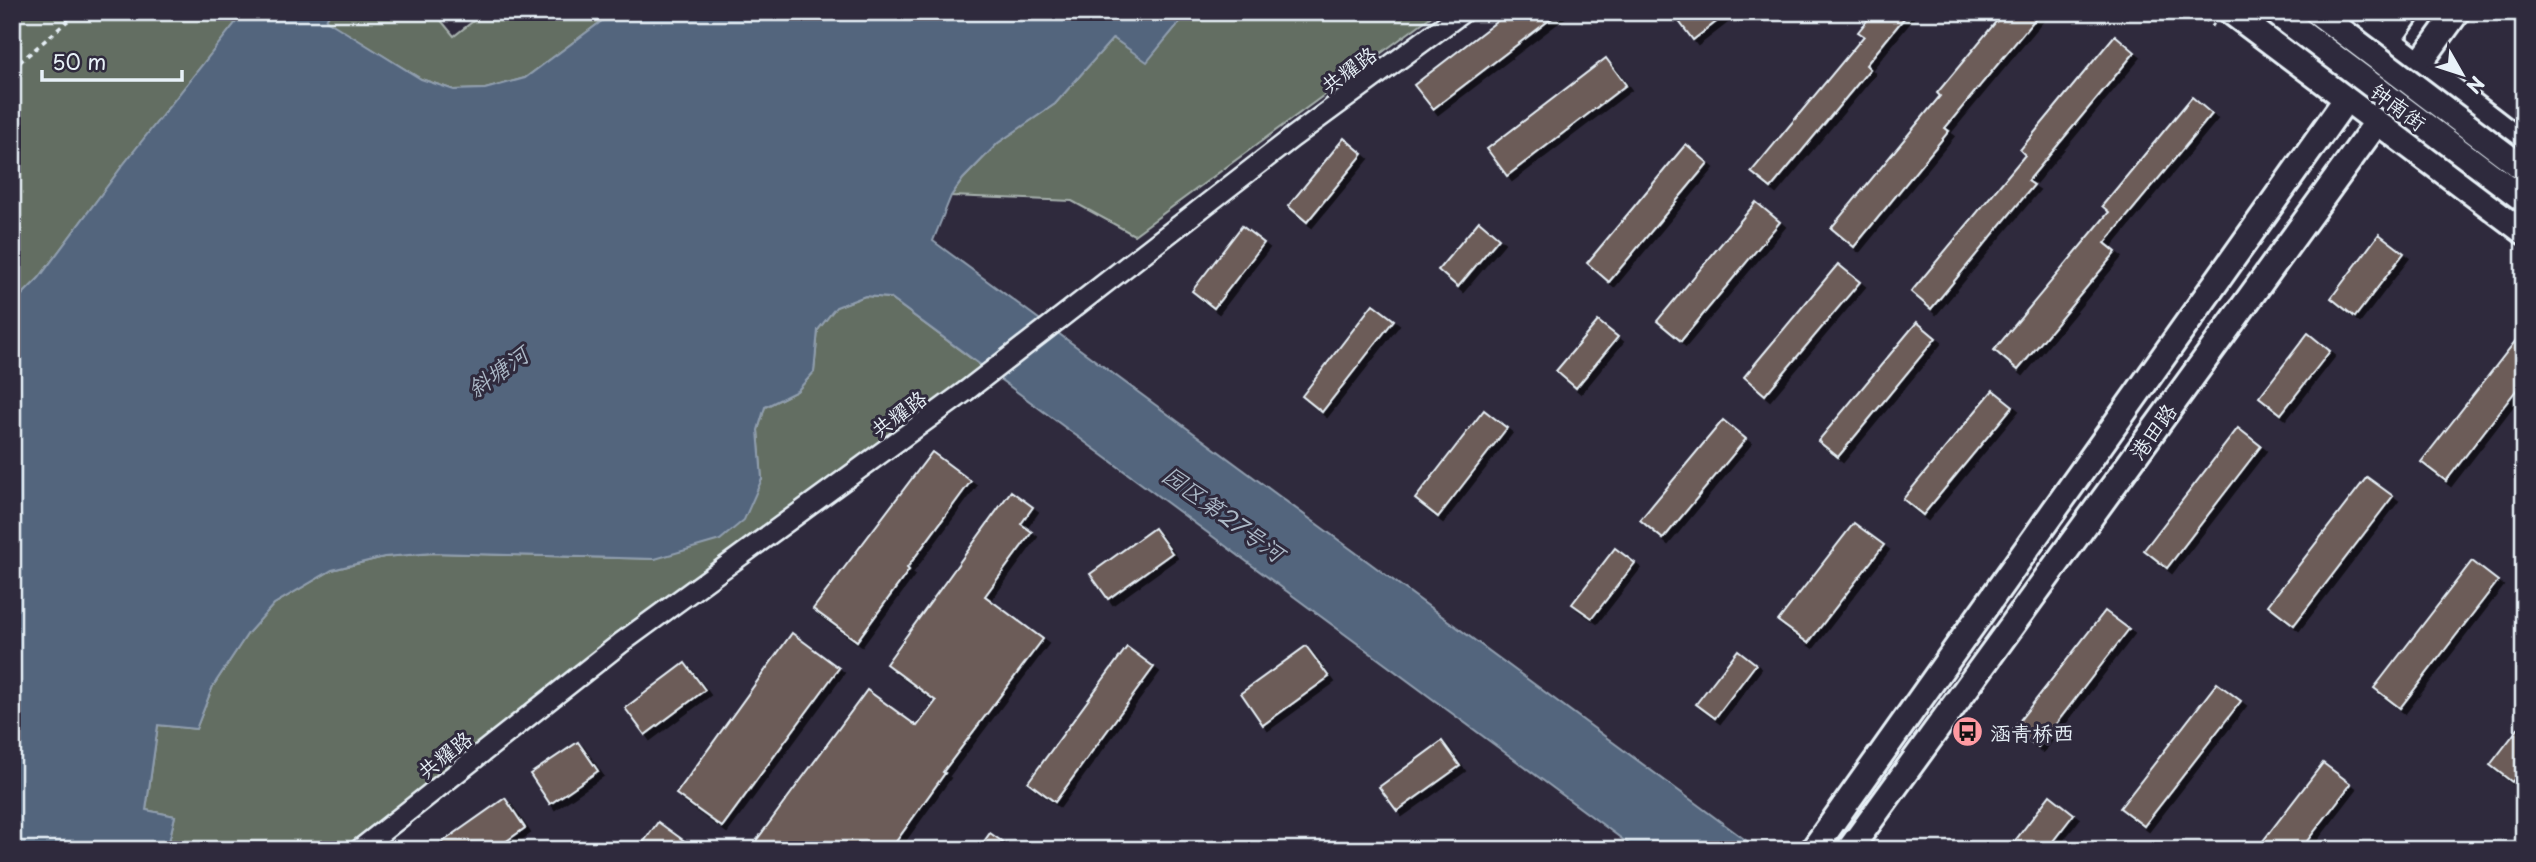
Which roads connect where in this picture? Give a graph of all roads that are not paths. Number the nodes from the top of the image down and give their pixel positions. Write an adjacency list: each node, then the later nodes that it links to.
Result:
1 (1463, 12): 16 (street, 共耀路, bridge)
2 (2231, 12): 10 (main road)
3 (2275, 12): 14 (main road, 钟南街, bridge)
4 (2317, 12): 13 (main road, 钟南街, bridge)
5 (2351, 12): 8 (main road)
6 (2408, 12): 8 (main road, 港田路)
7 (2456, 12): 9 (main road, 港田路)
8 (2388, 40): 9 (main road); 10 (main road, 港田路)
9 (2419, 64): 11 (main road, 港田路); 12 (main road)
10 (2346, 98): 11 (main road); 17 (main road, 港田路)
11 (2376, 120): 15 (main road); 18 (main road, 港田路)
12 (2524, 145)
13 (2524, 169)
14 (2524, 200)
15 (2524, 232)
16 (359, 850)
17 (1813, 850)
18 (1849, 850)

